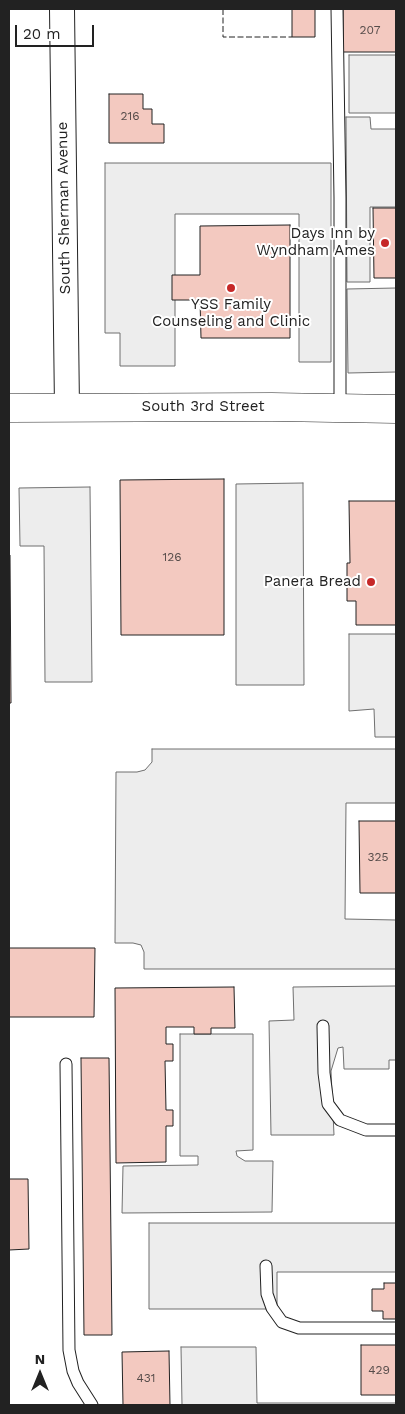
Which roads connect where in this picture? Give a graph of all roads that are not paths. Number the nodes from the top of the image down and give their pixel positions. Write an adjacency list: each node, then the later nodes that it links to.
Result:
1 (62, 9): 5 (street, South Sherman Avenue)
2 (337, 9): 3 (lane)
3 (340, 407): 5 (main road, South 3rd Street); 6 (main road, South 3rd Street)
4 (9, 408): 5 (main road, South 3rd Street)
5 (66, 408)
6 (396, 409)
7 (322, 1026): 9 (lane)
8 (66, 1064): 12 (lane)
9 (396, 1130)
10 (266, 1266): 11 (lane)
11 (396, 1328)
12 (92, 1405)

